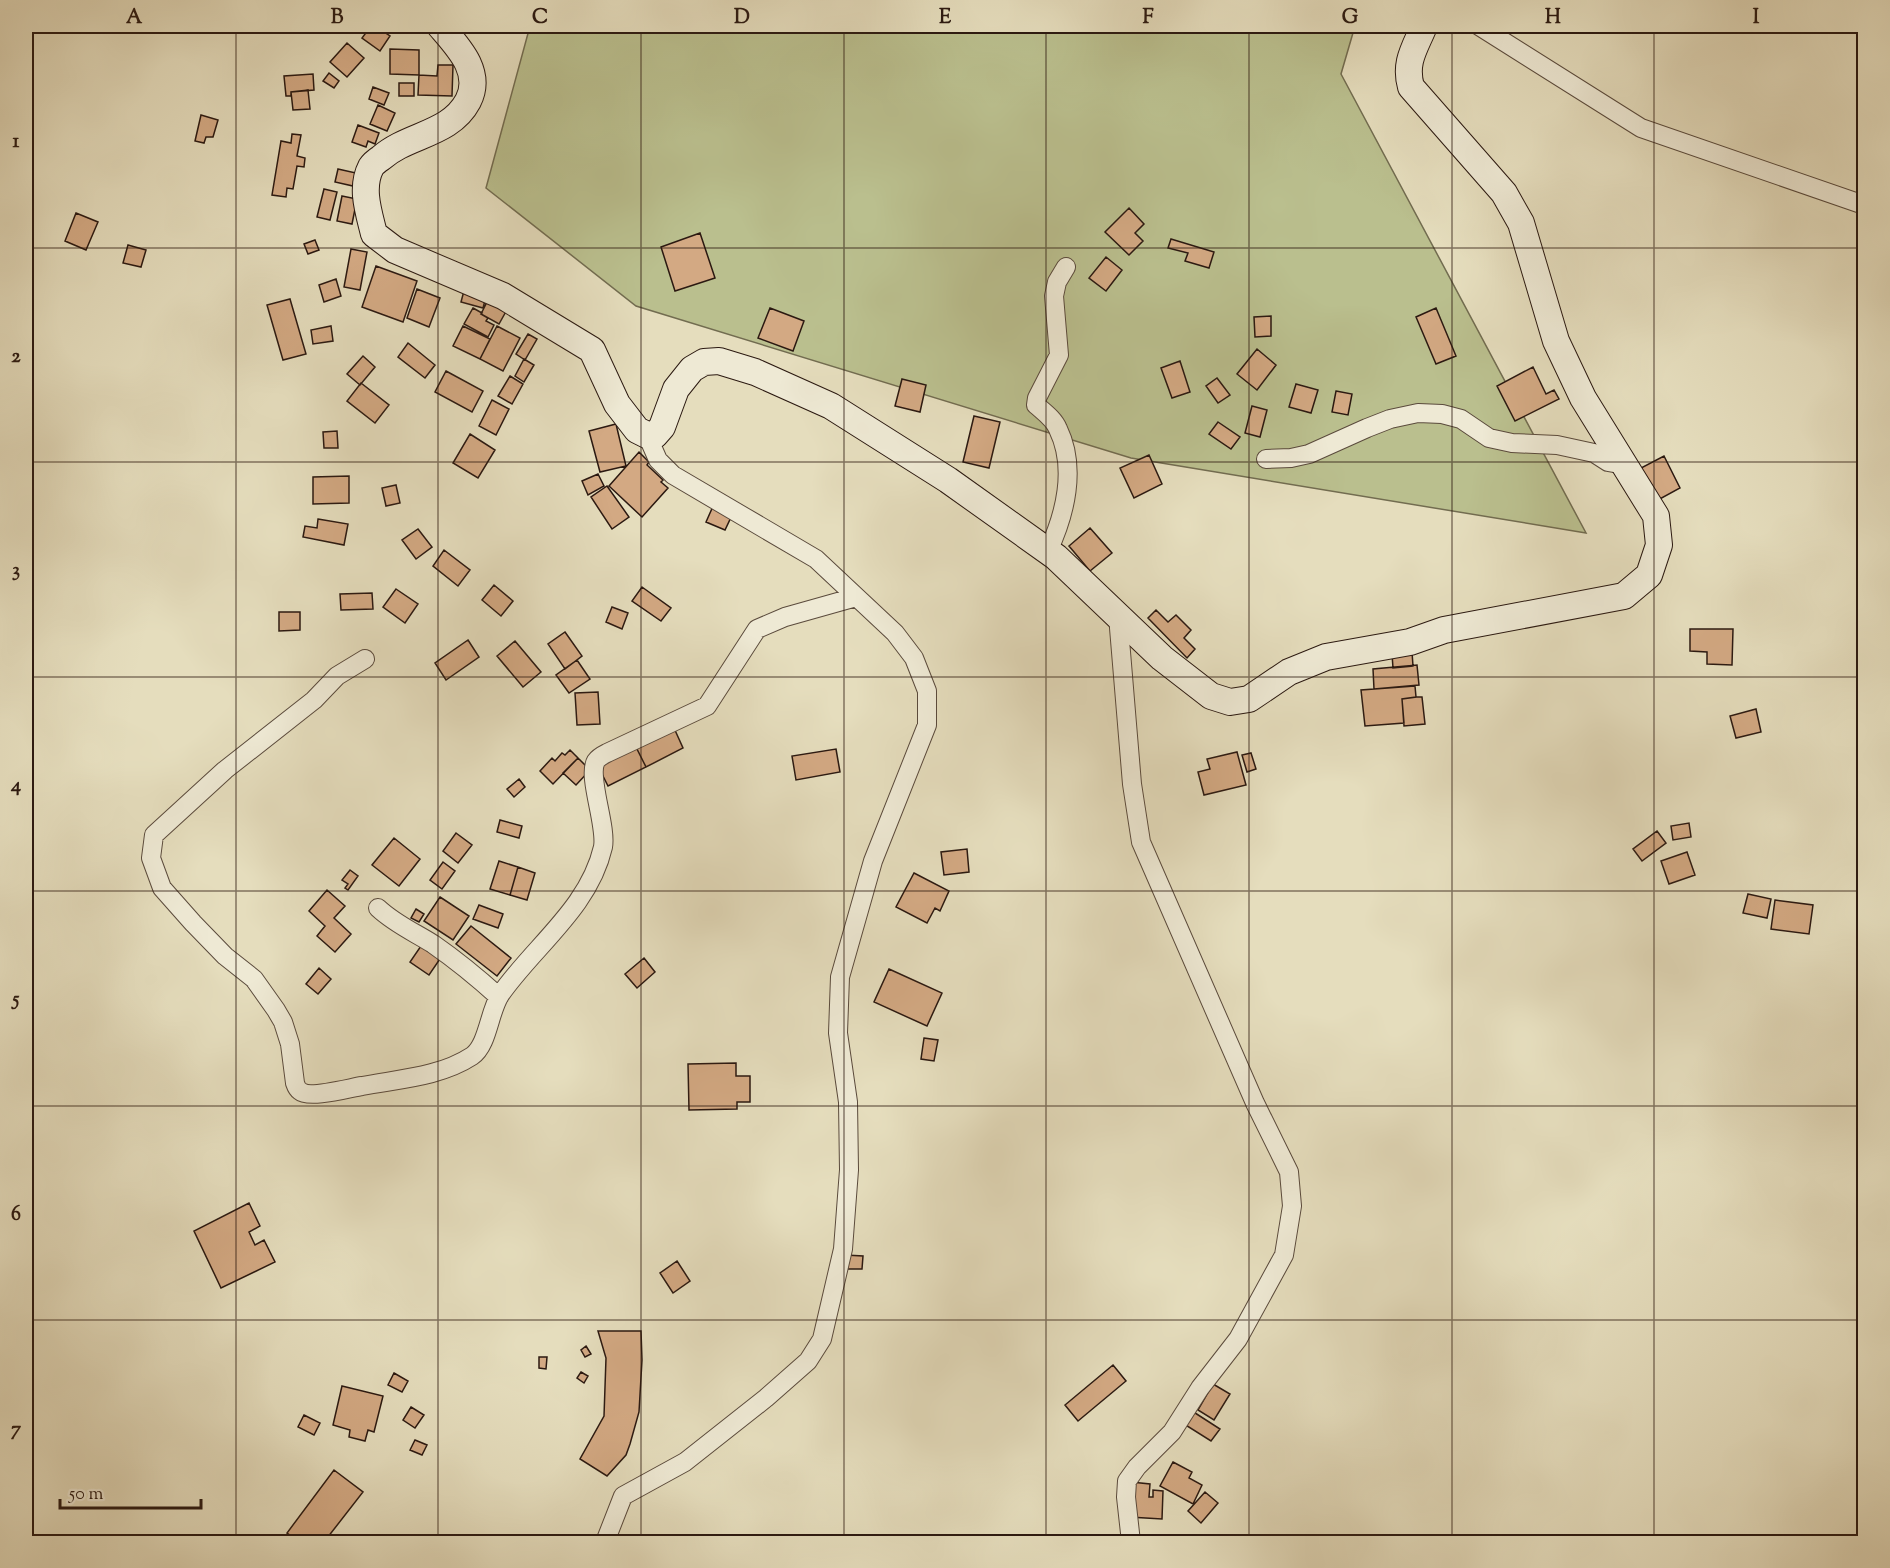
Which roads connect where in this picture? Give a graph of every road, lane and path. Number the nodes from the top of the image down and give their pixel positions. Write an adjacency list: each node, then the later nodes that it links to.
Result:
1 (440, 26): 6 (street)
2 (1424, 26): 8 (street)
3 (1479, 26): 4 (street)
4 (1864, 205)
5 (1066, 267): 9 (street)
6 (646, 435): 9 (street); 10 (street)
7 (1266, 459): 8 (street)
8 (1625, 465): 11 (street)
9 (1048, 551): 11 (street)
10 (856, 597): 14 (street); 15 (street)
11 (1118, 616): 16 (street)
12 (365, 659): 14 (street)
13 (378, 908): 14 (street)
14 (499, 997)
15 (605, 1542)
16 (1131, 1542)

